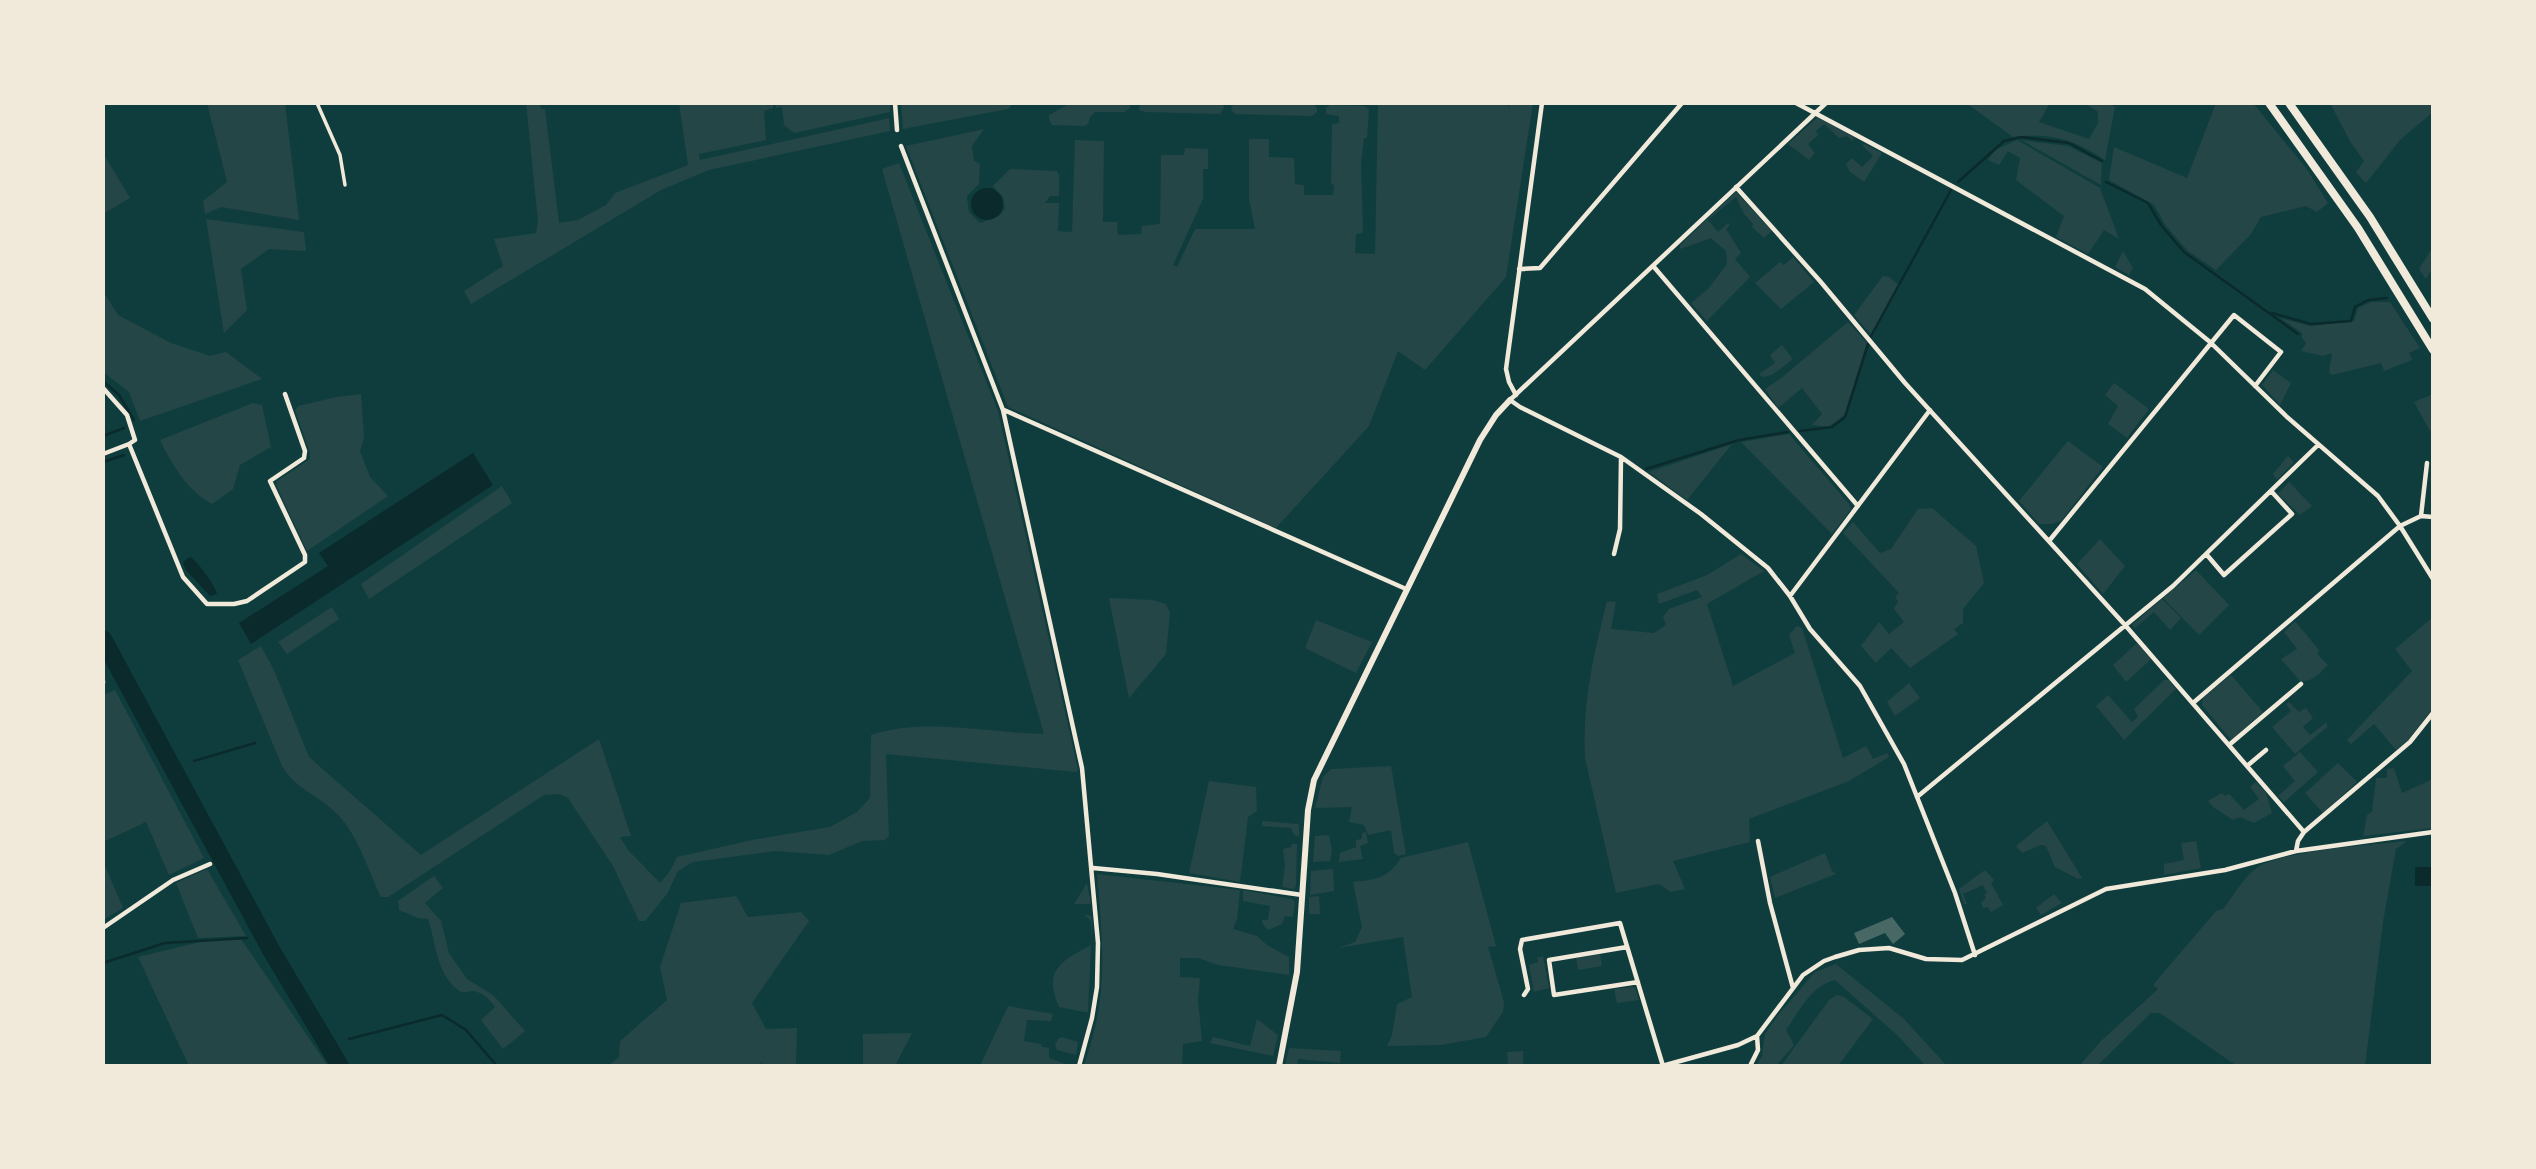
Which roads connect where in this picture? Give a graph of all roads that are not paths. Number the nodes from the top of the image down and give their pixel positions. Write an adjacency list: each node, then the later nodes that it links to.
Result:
1 (317, 103): 12 (street)
2 (895, 103): 10 (street)
3 (1542, 103): 15 (street)
4 (1682, 103): 15 (street)
5 (1796, 103): 9 (street)
6 (1826, 103): 9 (street)
7 (2269, 103): 18 (highway)
8 (2289, 103): 16 (highway)
9 (1816, 113): 13 (street); 17 (street)
10 (897, 131)
11 (901, 146): 23 (street)
12 (345, 185)
13 (1736, 187): 14 (street); 24 (street)
14 (1654, 267): 22 (street); 31 (street)
15 (1519, 269): 22 (street)
16 (2433, 319)
17 (2210, 342): 19 (street); 19 (street); 35 (street)
18 (2433, 350)
19 (2255, 386): 26 (street)
20 (103, 388): 25 (street)
21 (285, 394): 25 (street)
22 (1513, 398): 28 (street); 39 (street)
23 (1003, 410): 39 (street); 54 (street)
24 (1930, 410): 31 (street); 35 (street)
25 (129, 444): 27 (street)
26 (2318, 445): 30 (street); 34 (street)
27 (103, 454)
28 (1621, 457): 36 (street); 40 (street)
29 (2427, 463): 32 (street)
30 (2271, 492): 37 (street); 37 (street)
31 (1858, 506): 40 (street)
32 (2421, 516): 33 (street); 34 (street)
33 (2433, 517)
34 (2400, 526): 38 (street); 43 (street)
35 (2049, 541): 41 (street)
36 (1614, 554)
37 (2207, 555): 41 (street)
38 (2433, 579)
39 (1406, 589): 55 (street)
40 (1790, 596): 48 (street)
41 (2125, 625): 43 (street); 48 (street)
42 (2301, 684): 45 (street)
43 (2193, 703): 45 (street)
44 (2433, 713): 49 (street)
45 (2229, 745): 47 (street)
46 (2266, 750): 47 (street)
47 (2247, 766): 49 (street)
48 (1917, 797): 58 (street)
49 (2304, 832): 52 (street)
50 (2433, 832): 52 (street)
51 (1758, 841): 60 (street)
52 (2296, 851): 58 (street)
53 (210, 864): 56 (street)
54 (1093, 868): 55 (street); 63 (street)
55 (1302, 895): 64 (street)
56 (103, 928)
57 (1627, 947): 59 (street); 59 (street); 61 (street)
58 (1975, 955): 60 (street)
59 (1638, 982): 62 (street)
60 (1793, 988): 62 (street)
61 (1524, 995)
62 (1757, 1035): 65 (street)
63 (1079, 1066)
64 (1279, 1066)
65 (1750, 1066)

